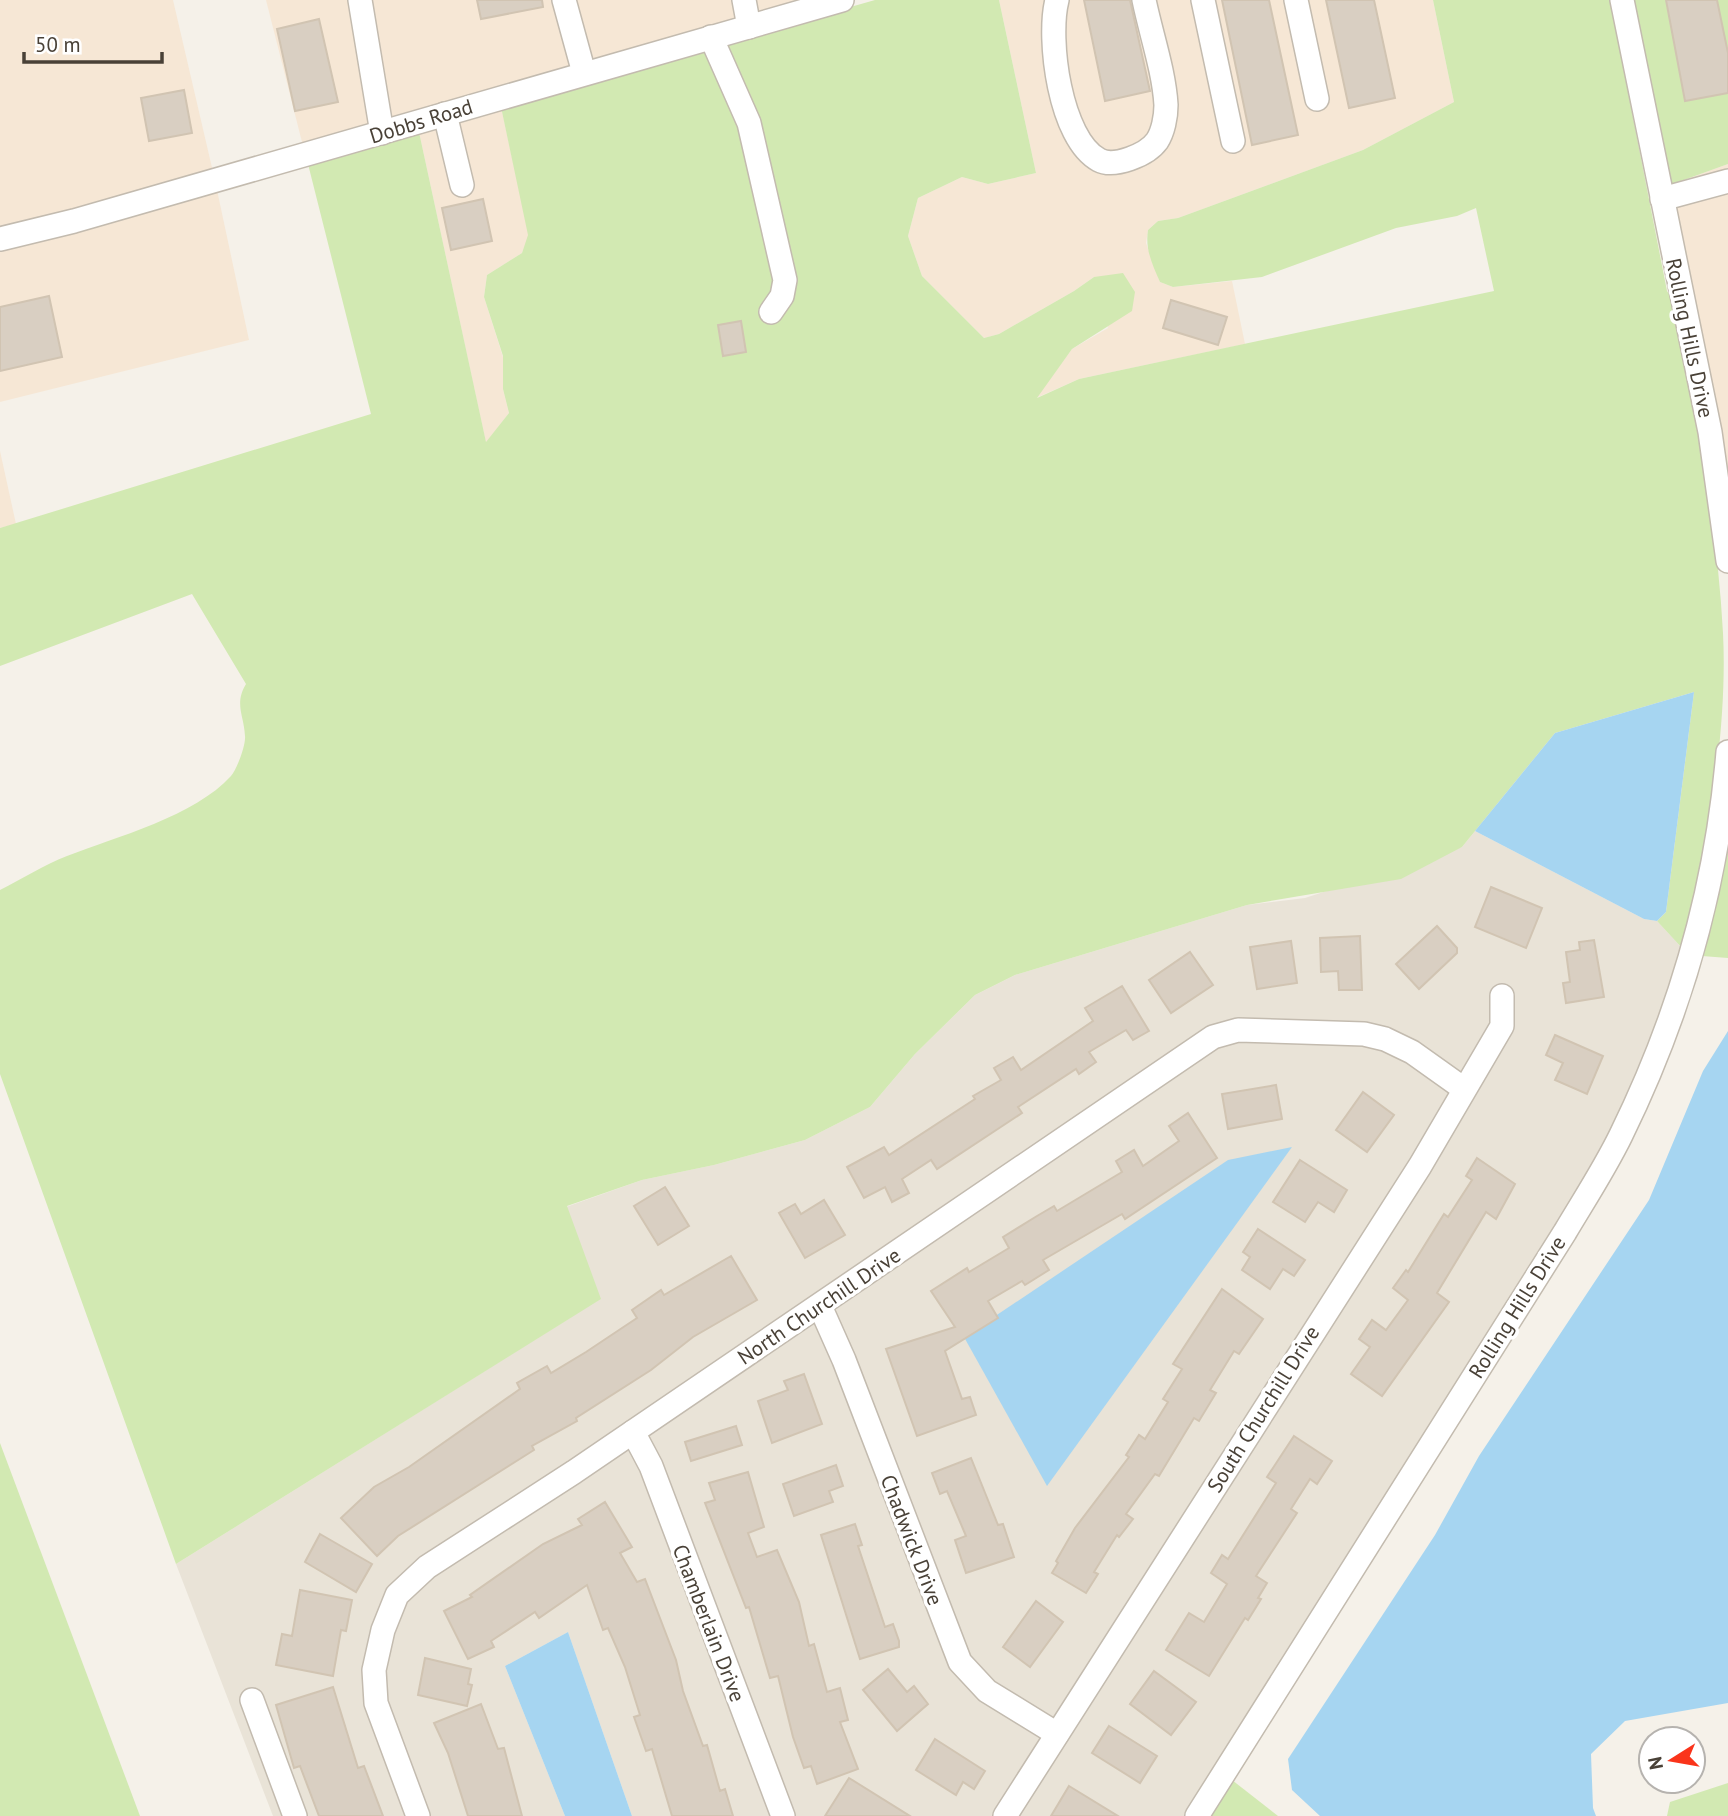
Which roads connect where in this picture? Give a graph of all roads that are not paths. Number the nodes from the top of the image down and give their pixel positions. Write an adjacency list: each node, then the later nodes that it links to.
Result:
1 (360, 0): 15 (street)
2 (564, 0): 12 (street)
3 (744, 0): 10 (street)
4 (842, 0): 10 (street, Dobbs Road)
5 (1057, 0): 6 (street)
6 (1144, 0)
7 (1203, 0): 16 (street)
8 (1296, 0): 13 (street)
9 (1622, 0): 19 (street, Rolling Hills Drive)
10 (749, 27): 11 (street, Dobbs Road)
11 (711, 37): 12 (street, Dobbs Road); 21 (street)
12 (584, 73): 14 (street, Dobbs Road)
13 (1317, 99)
14 (445, 114): 15 (street, Dobbs Road); 18 (street)
15 (382, 133): 20 (street, Dobbs Road)
16 (1233, 141)
17 (1728, 181): 19 (street)
18 (462, 185)
19 (1662, 199): 22 (street, Rolling Hills Drive)
20 (0, 239)
21 (771, 312)
22 (1728, 561)
23 (1728, 752): 24 (street, Rolling Hills Drive)
24 (1722, 839): 35 (street, Rolling Hills Drive)
25 (1502, 996): 26 (street, South Churchill Drive)
26 (1464, 1089): 27 (street, North Churchill Drive); 30 (street, South Churchill Drive)
27 (820, 1306): 28 (street, North Churchill Drive); 30 (street, Chadwick Drive)
28 (634, 1432): 32 (street, North Churchill Drive); 33 (street, Chamberlain Drive)
29 (251, 1700): 31 (street)
30 (1057, 1734): 34 (street, South Churchill Drive)
31 (295, 1816)
32 (418, 1816)
33 (783, 1816)
34 (1005, 1816)
35 (1197, 1816)

